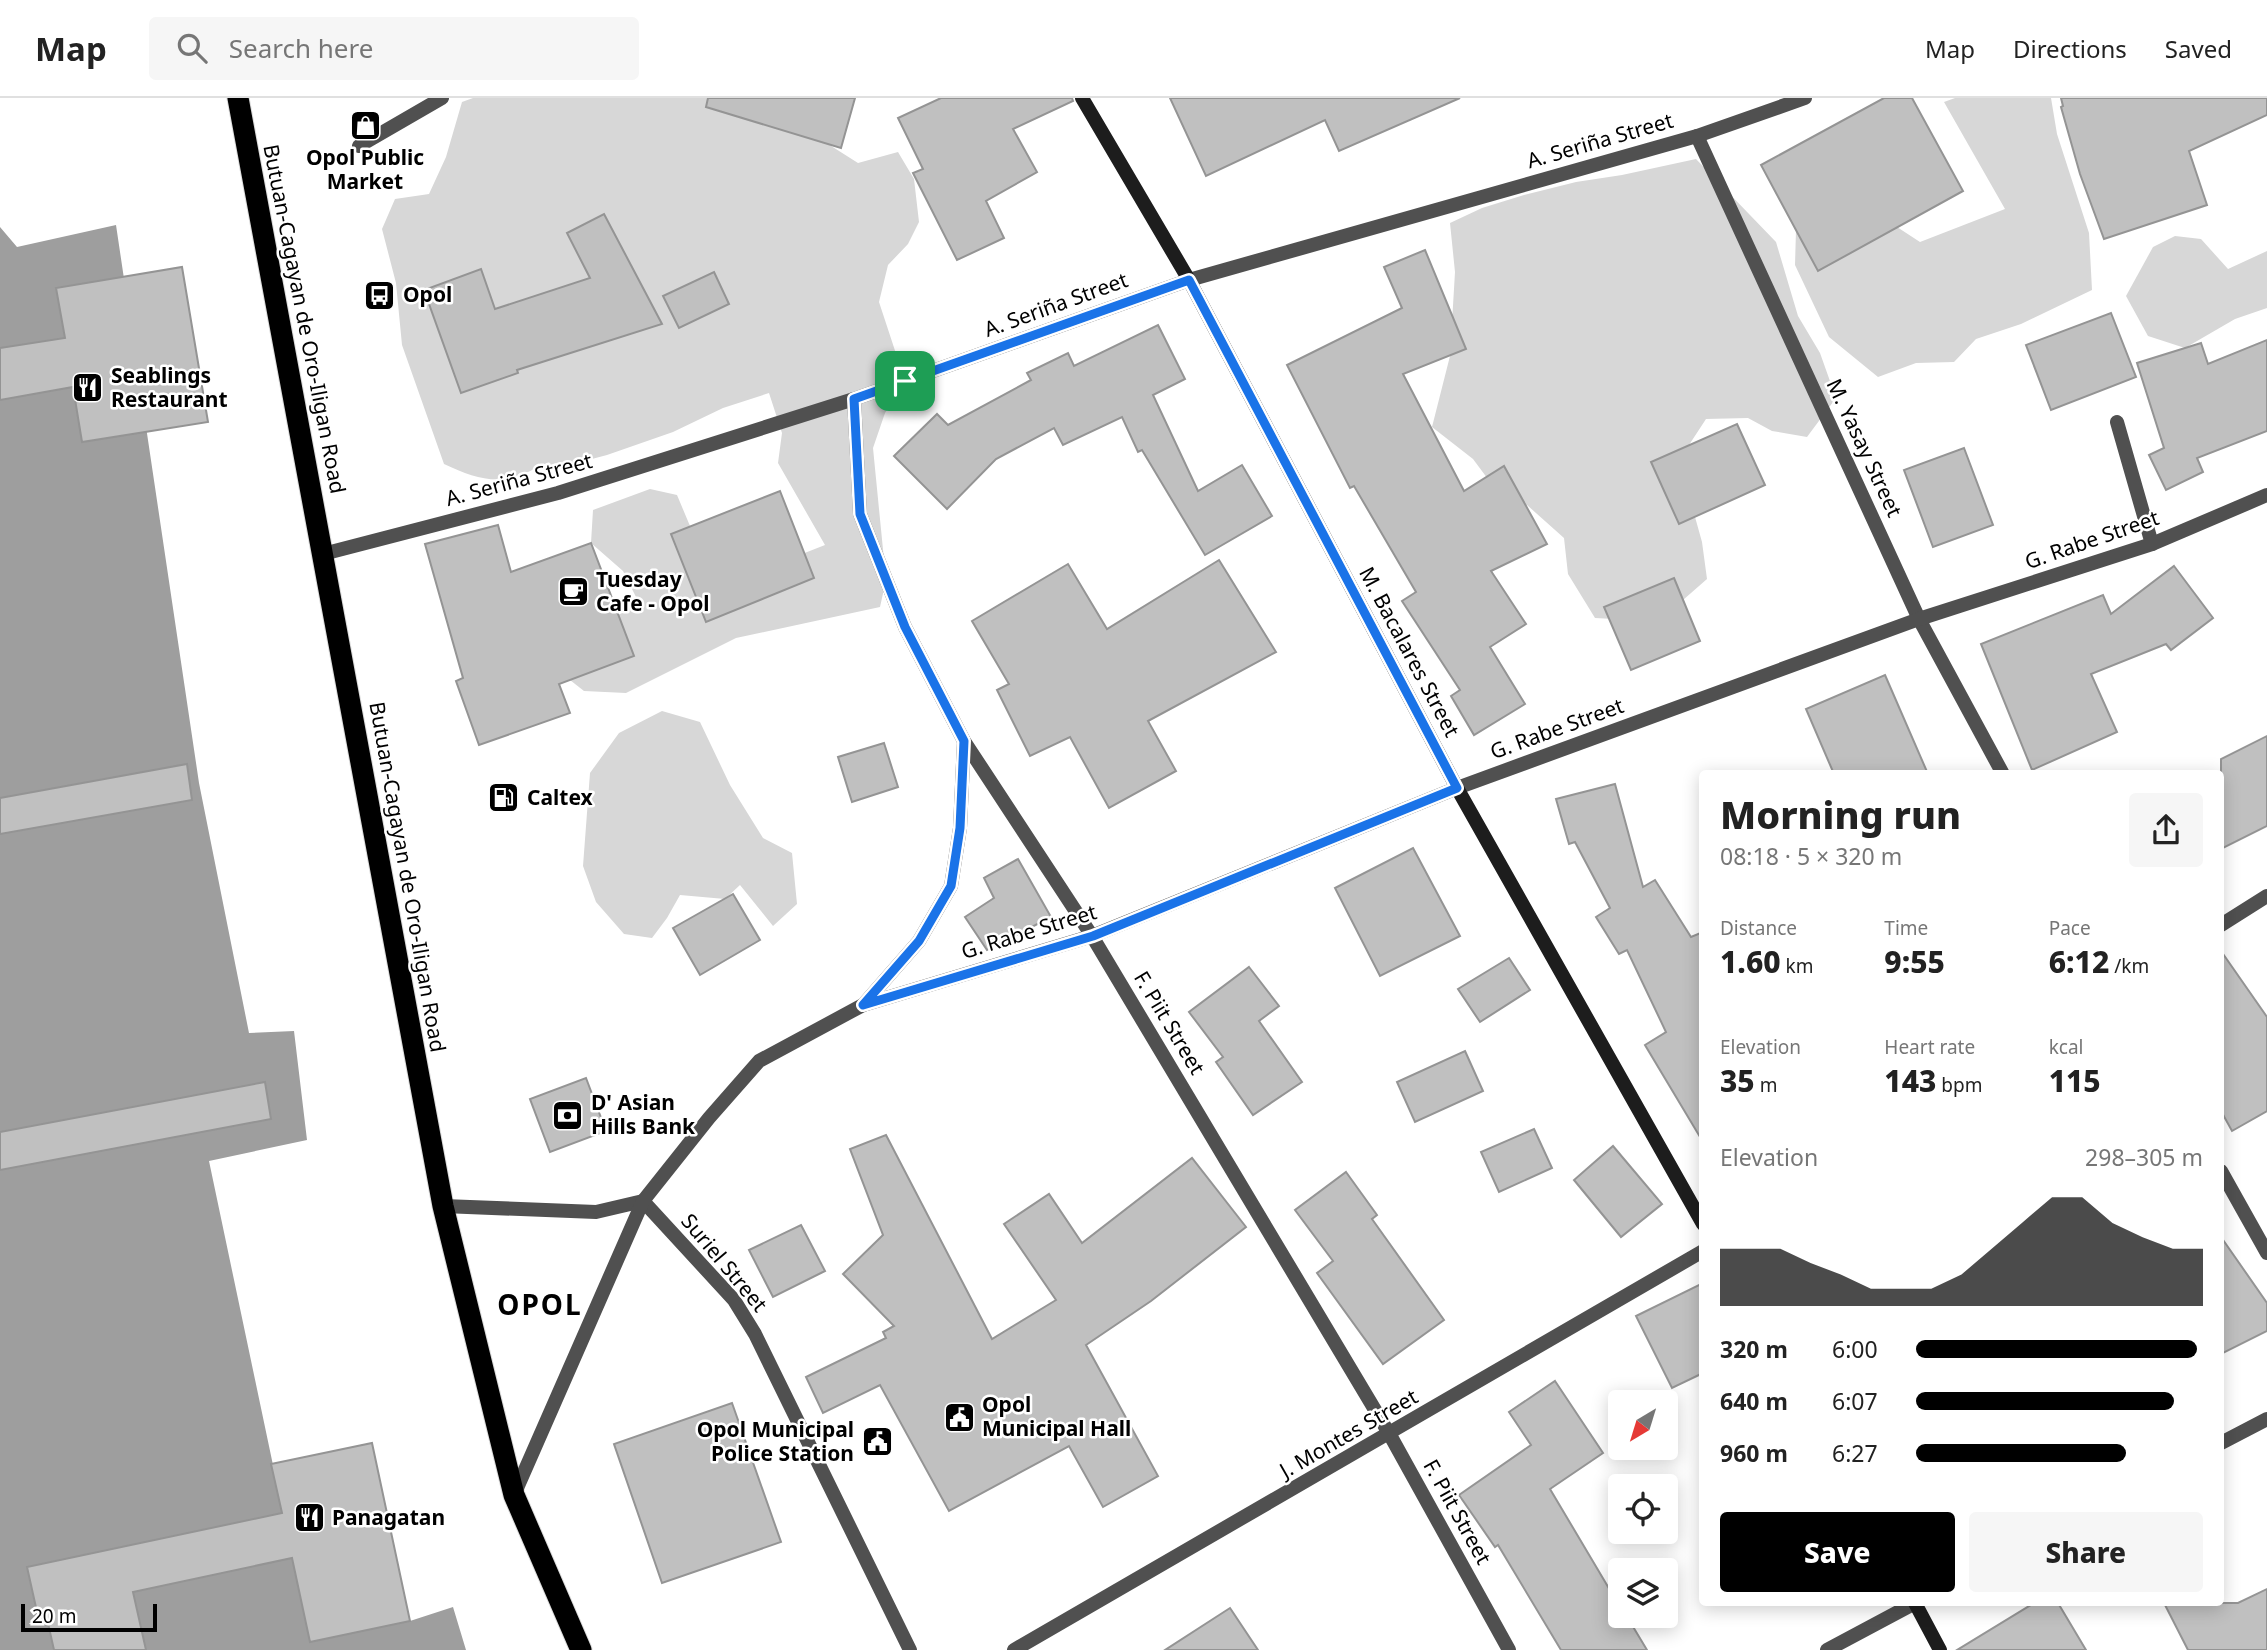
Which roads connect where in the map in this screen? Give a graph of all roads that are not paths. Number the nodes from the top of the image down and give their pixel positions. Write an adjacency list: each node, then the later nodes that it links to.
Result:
1 (238, 98): 12 (highway, Butuan-Cagayan de Oro-Iligan Road)
2 (442, 98): 6 (street)
3 (1082, 98): 7 (street, M. Bacalares Street)
4 (1805, 98): 5 (street, A. Seriña Street)
5 (1697, 136): 7 (street, A. Seriña Street); 13 (street, M. Yasay Street)
6 (359, 146)
7 (1189, 280): 8 (street, A. Seriña Street); 16 (street, M. Bacalares Street)
8 (854, 399): 12 (street, A. Seriña Street); 14 (street, F. Piit Street)
9 (2117, 422): 11 (street)
10 (2267, 495): 11 (street, G. Rabe Street)
11 (2152, 544): 13 (street, G. Rabe Street)
12 (323, 554): 23 (highway, Butuan-Cagayan de Oro-Iligan Road)
13 (1919, 619): 15 (street, M. Yasay Street); 16 (street, G. Rabe Street)
14 (964, 741): 19 (street, F. Piit Street); 20 (street, G. Rabe Street)
15 (2001, 770)
16 (1457, 788): 19 (street, G. Rabe Street); 24 (street, M. Bacalares Street)
17 (2267, 897): 18 (street)
18 (2224, 923)
19 (1093, 936): 20 (street, G. Rabe Street); 28 (street, F. Piit Street)
20 (863, 1005): 22 (street, G. Rabe Street)
21 (2224, 1176): 26 (street)
22 (643, 1201): 23 (street); 30 (street, G. Rabe Street); 34 (street, Suriel Street)
23 (443, 1206): 30 (highway, Butuan-Cagayan de Oro-Iligan Road)
24 (1699, 1217)
25 (1699, 1253): 28 (street, J. Montes Street)
26 (2267, 1253)
27 (2267, 1419): 29 (street)
28 (1390, 1435): 35 (street, J. Montes Street); 36 (street, F. Piit Street)
29 (2224, 1441)
30 (514, 1495): 33 (highway, Butuan-Cagayan de Oro-Iligan Road)
31 (1908, 1606): 37 (street)
32 (1916, 1606): 38 (street)
33 (581, 1650)
34 (910, 1650)
35 (1014, 1650)
36 (1508, 1650)
37 (1826, 1650)
38 (1940, 1650)

